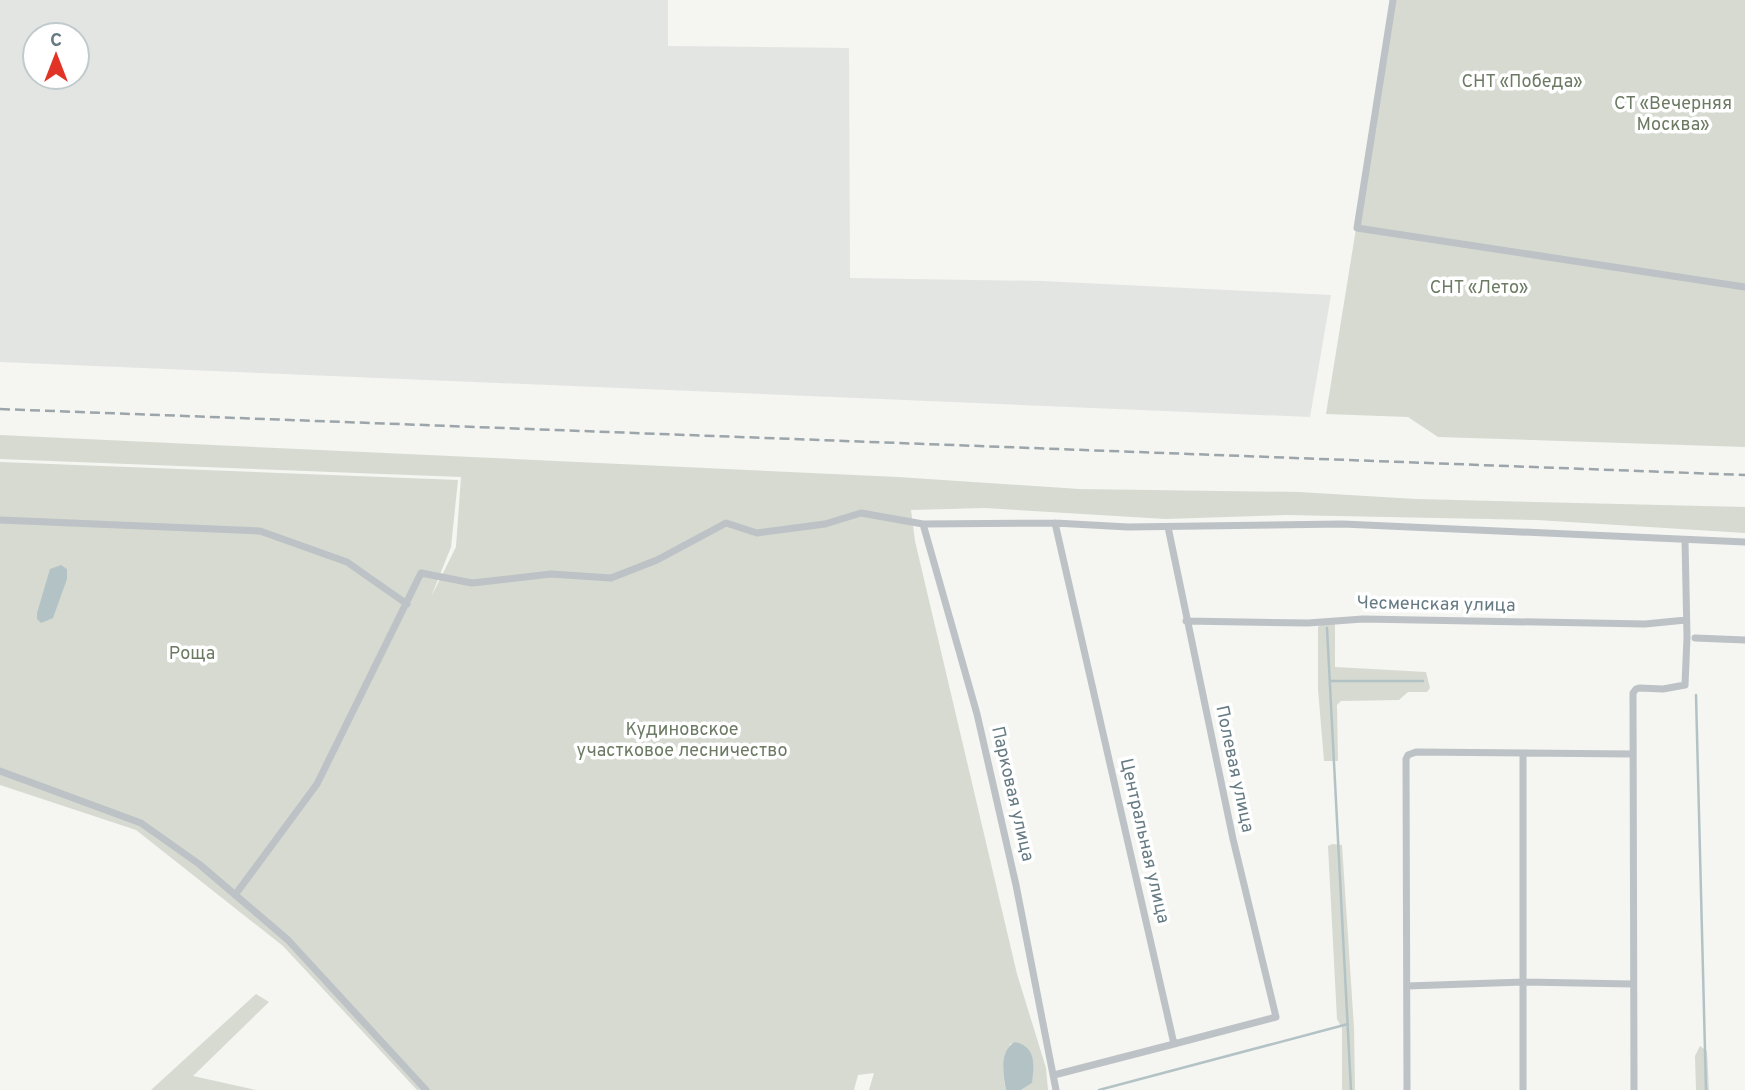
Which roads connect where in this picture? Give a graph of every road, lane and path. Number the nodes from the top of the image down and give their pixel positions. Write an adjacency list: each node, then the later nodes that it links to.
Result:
1 (1393, 0): 2 (street)
2 (1745, 287)
3 (0, 520): 9 (street)
4 (1055, 523): 5 (street); 6 (street); 21 (street, Центральная улица)
5 (923, 524): 9 (street); 22 (street, Парковая улица)
6 (1168, 527): 7 (street); 11 (street, Полевая улица)
7 (1685, 540): 8 (street); 10 (street)
8 (1745, 542)
9 (407, 604): 17 (street)
10 (1686, 620): 11 (street, Чесменская улица); 15 (street)
11 (1186, 621): 21 (street, Полевая улица)
12 (1695, 638): 13 (street)
13 (1745, 640)
14 (1523, 754): 15 (street); 18 (street); 20 (street)
15 (1632, 754): 19 (street)
16 (0, 771): 17 (street)
17 (235, 895): 23 (street)
18 (1524, 982): 19 (street); 20 (street); 26 (street)
19 (1632, 984): 27 (street)
20 (1407, 986): 25 (street)
21 (1174, 1044): 22 (street)
22 (1054, 1075): 24 (street, Парковая улица)
23 (426, 1090)
24 (1056, 1090)
25 (1407, 1090)
26 (1523, 1090)
27 (1634, 1090)

